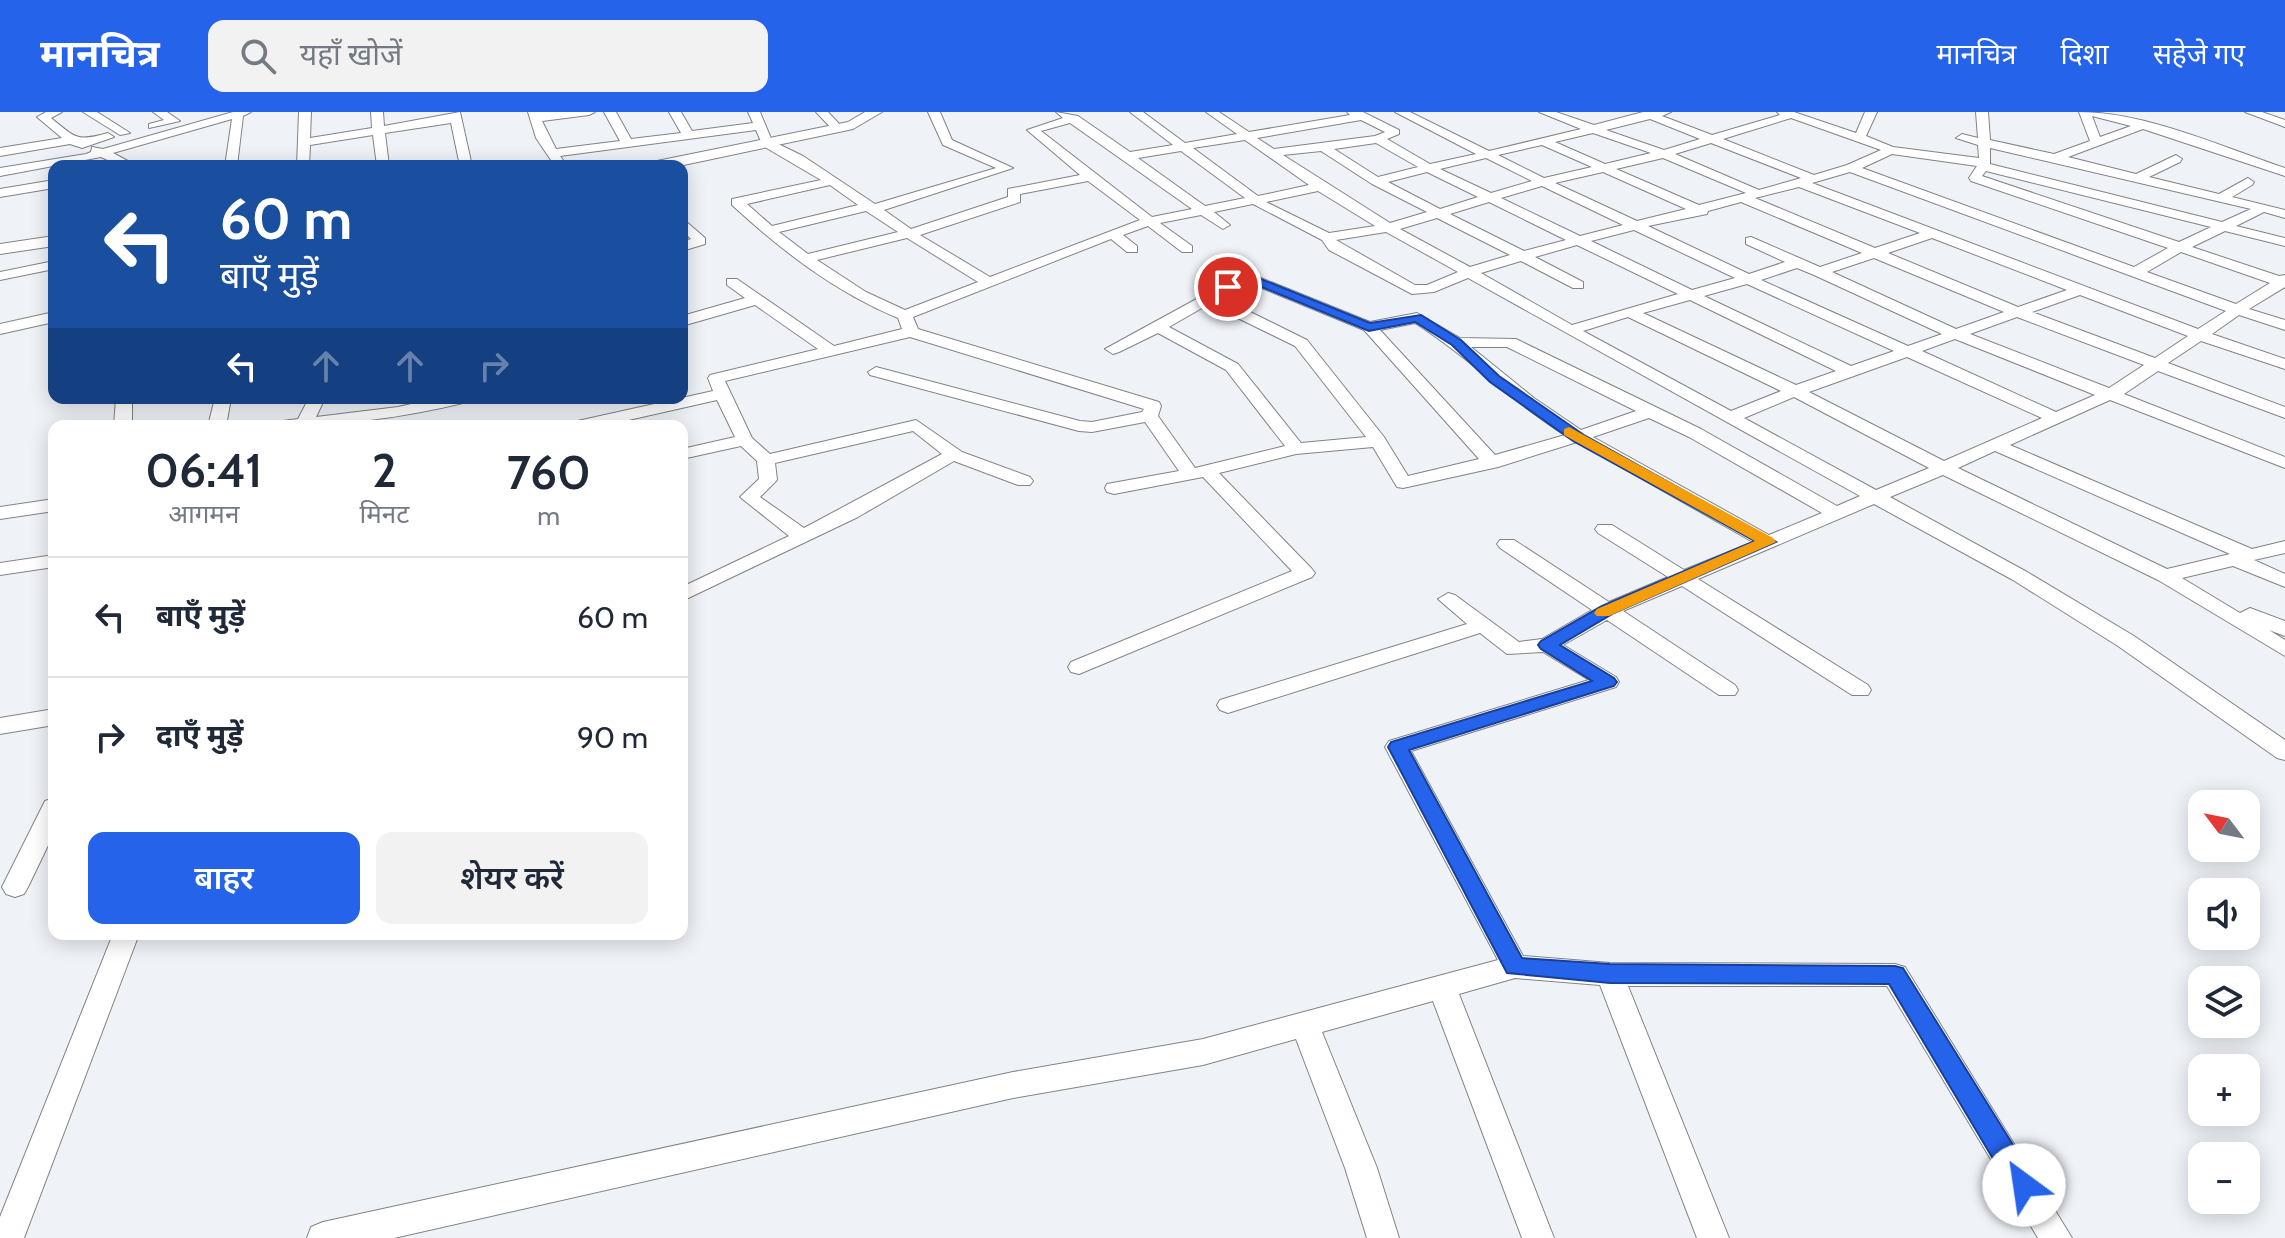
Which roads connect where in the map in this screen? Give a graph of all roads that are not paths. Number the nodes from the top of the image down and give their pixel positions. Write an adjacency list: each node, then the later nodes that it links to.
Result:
1 (56, 112): 44 (street)
2 (89, 112): 35 (street)
3 (159, 112): 35 (street)
4 (305, 112): 45 (street)
5 (377, 112): 34 (street)
6 (589, 112): 26 (street)
7 (610, 112): 46 (street)
8 (675, 112): 36 (street)
9 (754, 112): 31 (street)
10 (822, 112): 32 (street)
11 (934, 112): 93 (street)
12 (1136, 112): 49 (street)
13 (1212, 112): 37 (street)
14 (1401, 112): 56 (street)
15 (1545, 112): 33 (street)
16 (1665, 112): 25 (street)
17 (1871, 112): 38 (street)
18 (1981, 112): 43 (street)
19 (2087, 112): 30 (street); 48 (street)
20 (2251, 112): 29 (street)
21 (242, 113): 53 (street); 64 (street)
22 (871, 113): 32 (street)
23 (1786, 113): 38 (street); 41 (street)
24 (1358, 114): 37 (street); 40 (street)
25 (1646, 114): 33 (street); 41 (street)
26 (535, 115): 54 (street)
27 (1068, 115): 59 (street); 78 (street)
28 (454, 116): 34 (street); 67 (street)
29 (2285, 124)
30 (2143, 125): 48 (street); 70 (street)
31 (760, 126): 36 (street); 47 (street)
32 (837, 128): 47 (street)
33 (1592, 130): 42 (street); 57 (street)
34 (377, 131): 45 (street); 66 (street)
35 (124, 133): 44 (street)
36 (688, 134): 46 (street)
37 (1248, 135): 49 (street); 55 (street)
38 (1859, 138): 51 (street)
39 (1962, 138): 43 (street)
40 (1378, 139): 50 (street); 74 (street)
41 (1713, 139): 57 (street); 82 (street)
42 (1543, 141): 56 (street); 73 (street)
43 (1984, 141): 60 (street); 72 (street)
44 (77, 142): 52 (street); 53 (street)
45 (304, 142): 65 (street)
46 (627, 142): 54 (street)
47 (767, 143): 69 (street); 80 (street)
48 (2096, 143): 60 (street)
49 (1183, 146): 59 (street); 92 (street)
50 (1323, 147): 55 (street); 81 (street)
51 (1891, 150): 72 (street); 75 (street)
52 (0, 152)
53 (102, 152): 62 (street); 63 (street)
54 (553, 153): 68 (street)
55 (1272, 153): 86 (street)
56 (1484, 154): 74 (street); 83 (street)
57 (1664, 154): 73 (street); 88 (street)
58 (2285, 155): 70 (street)
59 (1128, 156): 95 (street)
60 (2055, 158): 79 (street)
61 (2176, 159): 79 (street)
62 (61, 160)
63 (119, 160)
64 (232, 160)
65 (303, 160)
66 (383, 160)
67 (465, 160)
68 (558, 160)
69 (686, 160)
70 (2255, 161): 77 (street)
71 (48, 163): 76 (street)
72 (1984, 165): 101 (street); 116 (street)
73 (1606, 167): 83 (street); 96 (street)
74 (1428, 168): 81 (street); 89 (street)
75 (1851, 168): 82 (street); 109 (street)
76 (0, 172)
77 (2285, 172)
78 (1089, 177): 99 (street); 106 (street)
79 (2139, 177): 90 (street)
80 (833, 181): 93 (street); 105 (street)
81 (1376, 181): 97 (street)
82 (1807, 181): 88 (street); 107 (street)
83 (1543, 182): 89 (street); 102 (street)
84 (2248, 182): 90 (street)
85 (48, 185): 87 (street)
86 (1320, 187): 92 (street); 104 (street)
87 (0, 193)
88 (1761, 195): 91 (street)
89 (1490, 197): 97 (street); 111 (street)
90 (2221, 198): 94 (street)
91 (1745, 199): 96 (street); 121 (street)
92 (1255, 200): 95 (street); 110 (street)
93 (872, 207): 105 (street); 106 (street)
94 (2263, 208): 98 (street); 101 (street)
95 (1202, 210): 99 (street); 100 (street)
96 (1702, 211): 102 (street)
97 (1436, 213): 104 (street); 122 (street)
98 (2285, 214)
99 (1150, 221): 108 (street); 119 (street)
100 (1223, 225)
101 (2226, 225): 114 (street); 116 (street)
102 (1638, 226): 111 (street); 130 (street)
103 (688, 228): 115 (street)
104 (1388, 228): 110 (street); 126 (street)
105 (767, 231): 123 (street)
106 (909, 233): 123 (street); 133 (street)
107 (1933, 233): 120 (street); 121 (street)
108 (1113, 234): 118 (street); 133 (street)
109 (2033, 234): 120 (street); 128 (street)
110 (1327, 237): 126 (street)
111 (1581, 241): 122 (street); 136 (street)
112 (1751, 241): 124 (street)
113 (48, 242): 117 (street)
114 (2285, 242)
115 (688, 245)
116 (2178, 248): 128 (street); 131 (street)
117 (0, 249)
118 (1132, 249)
119 (1187, 249)
120 (1980, 252): 135 (street)
121 (1876, 253): 127 (street); 141 (street)
122 (1521, 256): 126 (street); 134 (street)
123 (805, 259): 144 (street)
124 (1798, 263): 127 (street); 130 (street)
125 (48, 266): 129 (street)
126 (1469, 272): 149 (street)
127 (1819, 272): 150 (street)
128 (2136, 272): 139 (street)
129 (0, 276)
130 (1748, 279): 136 (street); 155 (street)
131 (2283, 281): 139 (street)
132 (732, 282): 138 (street)
133 (989, 282): 144 (street)
134 (1578, 285)
135 (2080, 290): 141 (street); 151 (street)
136 (1689, 295): 140 (street); 159 (street)
137 (1209, 298): 146 (street); 147 (street); 175 (street)
138 (758, 299): 143 (street); 154 (street)
139 (2237, 310): 145 (street); 151 (street)
140 (1629, 312): 149 (street); 160 (street)
141 (2020, 313): 150 (street); 157 (street)
142 (48, 318): 148 (street)
143 (688, 319)
144 (908, 324): 154 (street); 168 (street)
145 (2285, 325)
146 (1158, 327): 153 (street); 177 (street)
147 (1369, 327): 152 (street); 181 (street)
148 (0, 329)
149 (1570, 330): 169 (street)
150 (1958, 335): 155 (street); 162 (street)
151 (2199, 335): 156 (street); 157 (street)
152 (1457, 343): 166 (street); 173 (street)
153 (1113, 349)
154 (831, 351): 161 (street)
155 (1909, 352): 159 (street); 170 (street)
156 (2285, 364)
157 (2154, 365): 162 (street); 167 (street)
158 (876, 372): 168 (street)
159 (1851, 372): 160 (street)
160 (1795, 391): 169 (street); 183 (street)
161 (722, 394): 163 (street); 174 (street)
162 (2111, 394): 170 (street); 182 (street)
163 (688, 399)
164 (398, 405): 171 (street)
165 (639, 405): 172 (street)
166 (1650, 412): 173 (street); 190 (street)
167 (2285, 413)
168 (1149, 416): 184 (street)
169 (1730, 418): 187 (street)
170 (2056, 418): 176 (street)
171 (316, 420)
172 (596, 420)
173 (1578, 438): 181 (street); 193 (street)
174 (745, 440): 178 (street); 180 (street)
175 (1378, 441): 177 (street); 181 (street)
176 (1995, 445): 183 (street); 196 (street)
177 (1296, 449): 184 (street)
178 (688, 453)
179 (954, 454): 180 (street); 185 (street); 192 (street)
180 (766, 460): 192 (street)
181 (1492, 463)
182 (2285, 463)
183 (1943, 468): 187 (street); 199 (street)
184 (1199, 473): 186 (street); 209 (street)
185 (1024, 481)
186 (1114, 488)
187 (1874, 497): 190 (street); 215 (street)
188 (48, 506): 189 (street)
189 (0, 513)
190 (1836, 513): 193 (street)
191 (1605, 529): 200 (street)
192 (803, 537): 202 (street)
193 (1768, 542): 200 (street)
194 (1507, 544): 204 (street)
195 (2285, 547): 196 (street)
196 (2242, 557): 199 (street); 201 (street)
197 (48, 562): 198 (street)
198 (0, 569)
199 (2165, 576): 206 (street); 208 (street)
200 (1683, 578): 204 (street); 211 (street)
201 (2285, 581)
202 (688, 592)
203 (1448, 599): 205 (street)
204 (1608, 610): 207 (street); 210 (street)
205 (1485, 625): 207 (street); 212 (street)
206 (2285, 629)
207 (1547, 645): 219 (street)
208 (2285, 649)
209 (1079, 667)
210 (1727, 690)
211 (1860, 690)
212 (1228, 705)
213 (48, 718): 214 (street)
214 (0, 726)
215 (2285, 752)
216 (48, 819): 217 (street)
217 (15, 887)
218 (124, 940): 223 (street)
219 (1515, 967): 220 (street); 221 (street)
220 (1610, 974): 227 (street); 228 (street)
221 (1442, 987): 222 (street); 226 (street)
222 (1305, 1025): 224 (street); 225 (street)
223 (8, 1238)
224 (323, 1238)
225 (1383, 1238)
226 (1538, 1238)
227 (1713, 1238)
228 (2056, 1238)

